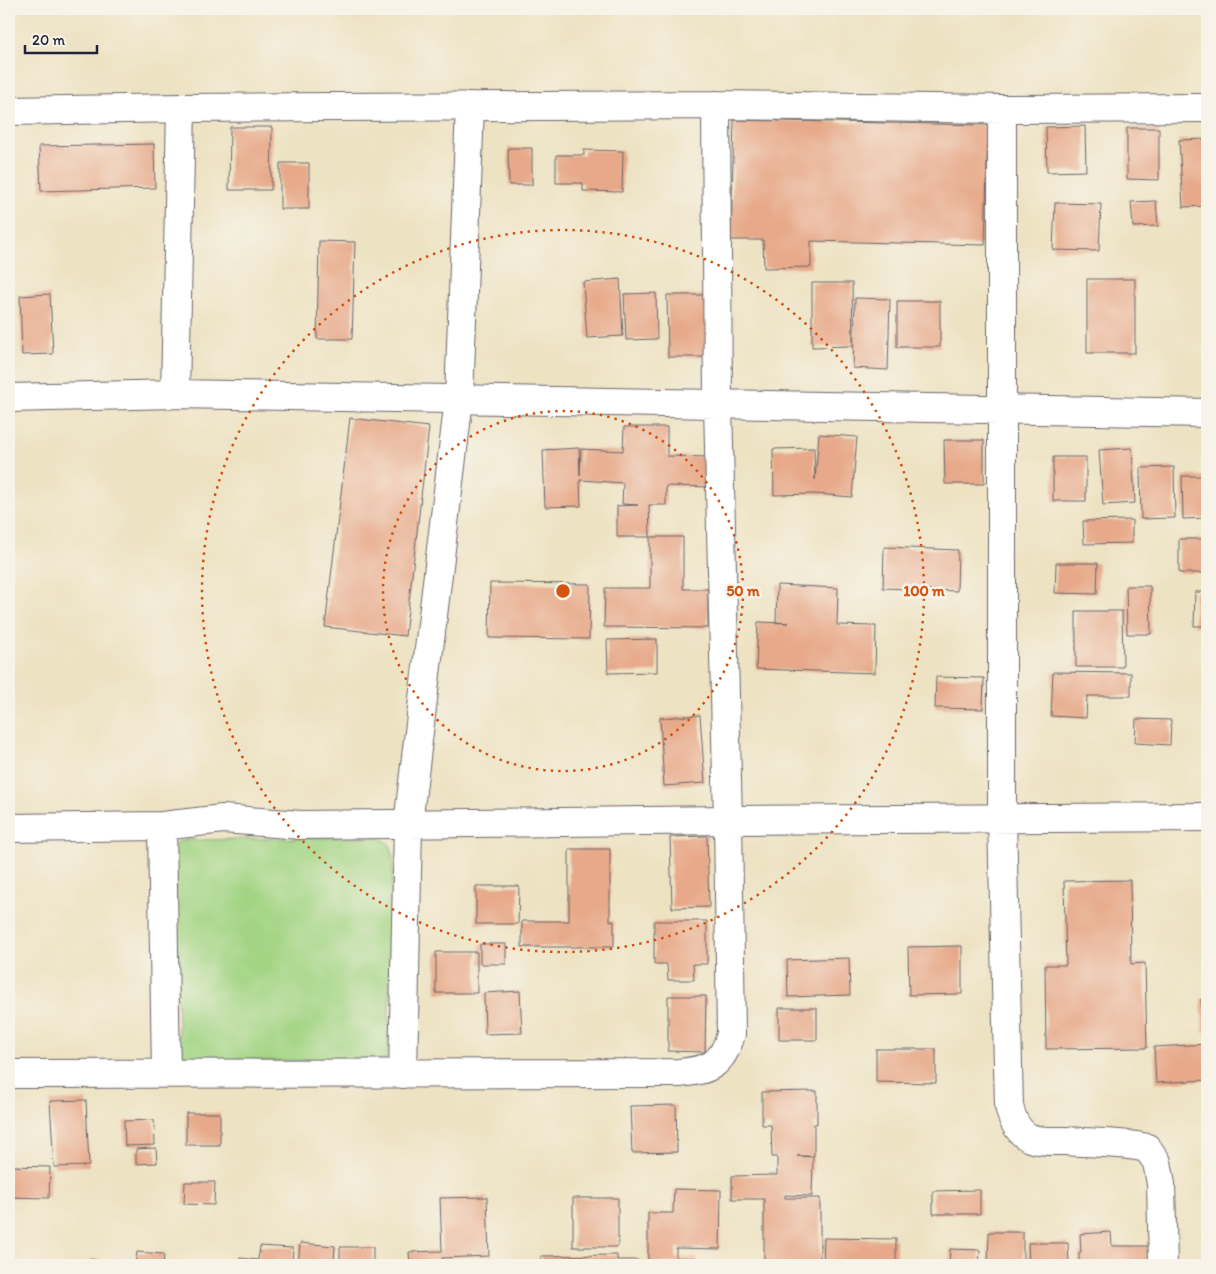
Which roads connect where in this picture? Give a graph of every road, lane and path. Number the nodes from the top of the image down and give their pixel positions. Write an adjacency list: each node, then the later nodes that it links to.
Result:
1 (716, 105): 2 (street); 5 (street); 10 (street)
2 (470, 106): 3 (street); 9 (street)
3 (181, 108): 6 (street); 7 (street)
4 (1207, 108): 5 (street)
5 (1002, 110): 11 (street)
6 (9, 111)
7 (175, 394): 8 (street); 9 (street)
8 (9, 398)
9 (459, 399): 10 (street); 16 (street)
10 (718, 404): 11 (street); 15 (street)
11 (1002, 410): 12 (street); 14 (street)
12 (1207, 413)
13 (1207, 817): 14 (street)
14 (1002, 818): 15 (street); 22 (street)
15 (728, 820): 16 (street); 21 (street)
16 (408, 824): 17 (street); 21 (street)
17 (162, 826): 18 (street); 20 (street)
18 (9, 828)
19 (9, 1074): 20 (street)
20 (166, 1074): 21 (street)
21 (403, 1074)
22 (1163, 1265)

